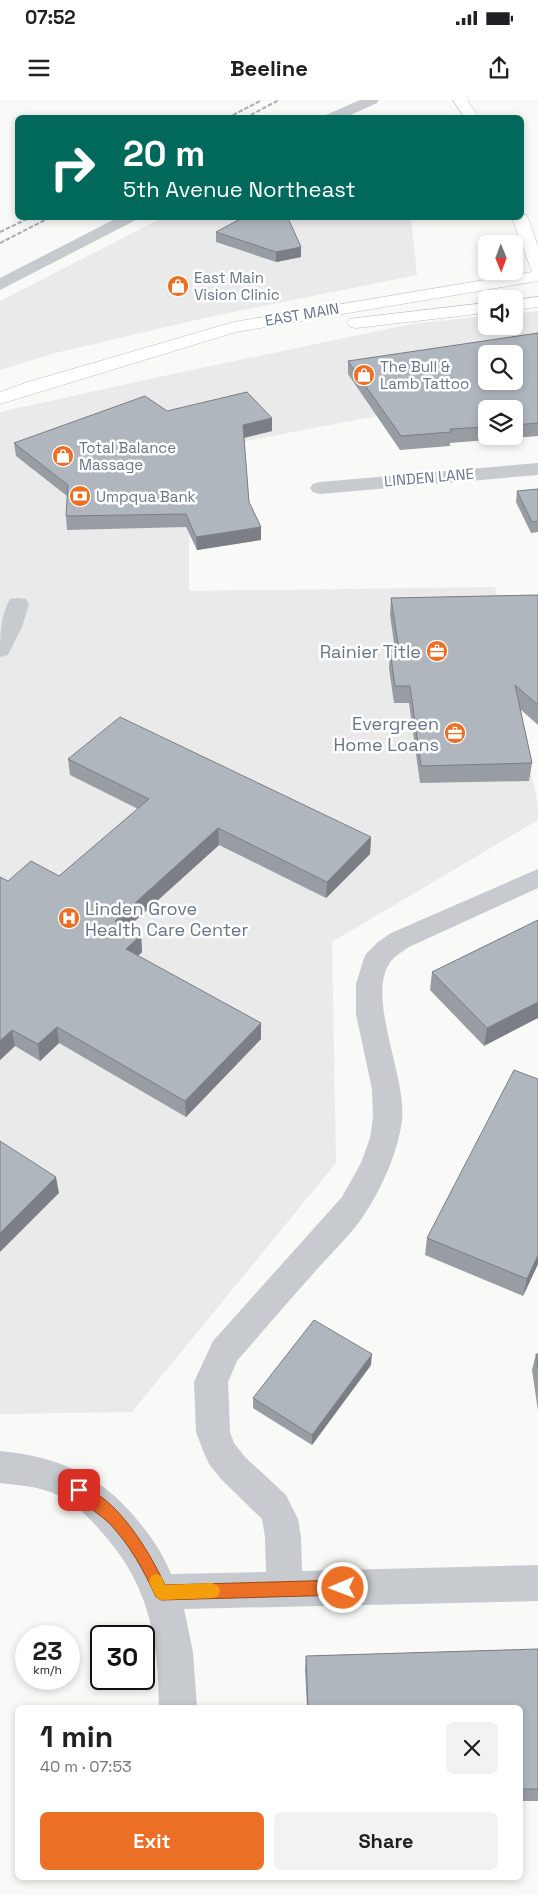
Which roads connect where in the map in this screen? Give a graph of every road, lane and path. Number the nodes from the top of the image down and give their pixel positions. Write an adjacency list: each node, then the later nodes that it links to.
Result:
1 (372, 100): 3 (street)
2 (460, 100): 4 (main road)
3 (338, 115)
4 (470, 115)
5 (124, 220): 9 (street)
6 (521, 220): 7 (main road)
7 (538, 270)
8 (538, 278): 10 (main road, EAST MAIN); 16 (main road, EAST MAIN)
9 (0, 285)
10 (523, 293)
11 (478, 300): 15 (main road, EAST MAIN)
12 (538, 302): 13 (main road)
13 (523, 304)
14 (478, 309): 15 (main road, EAST MAIN)
15 (307, 329): 16 (main road, EAST MAIN)
16 (70, 375): 17 (main road, EAST MAIN)
17 (0, 398)
18 (538, 469): 19 (street, LINDEN LANE)
19 (320, 488)
20 (18, 604): 21 (street)
21 (0, 650)
22 (538, 878): 25 (street)
23 (0, 1467): 26 (street)
24 (538, 1584): 25 (street)
25 (284, 1589): 26 (street)
26 (161, 1592): 27 (street)
27 (178, 1705)

